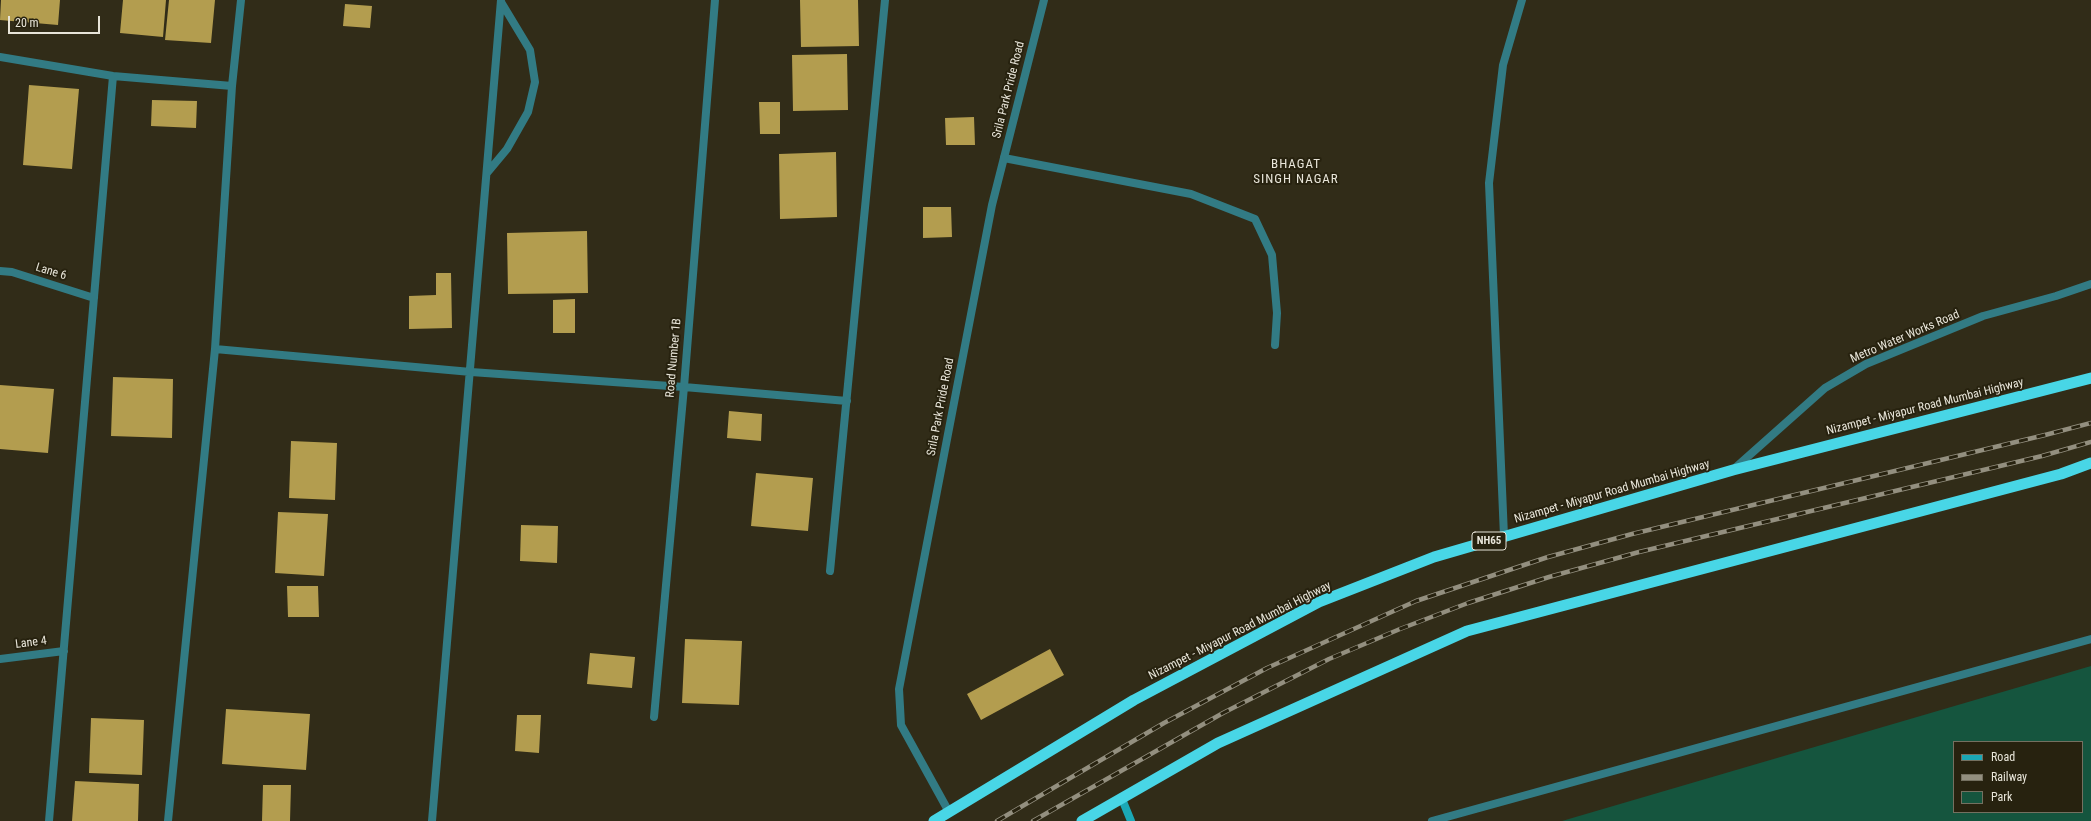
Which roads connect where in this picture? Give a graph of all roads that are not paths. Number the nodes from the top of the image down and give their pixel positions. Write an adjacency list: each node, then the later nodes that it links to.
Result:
1 (241, 0): 9 (street)
2 (715, 0): 19 (street, Road Number 1B)
3 (885, 0): 20 (street)
4 (1044, 0): 10 (street, Srila Park Pride Road)
5 (1522, 0): 23 (street)
6 (501, 1): 11 (street); 11 (street)
7 (0, 57): 8 (street)
8 (113, 76): 9 (street); 14 (street)
9 (232, 86): 16 (street)
10 (1004, 158): 15 (street); 30 (street, Srila Park Pride Road)
11 (487, 173): 17 (street)
12 (0, 271): 14 (street, Lane 6)
13 (2091, 284): 22 (street, Metro Water Works Road)
14 (94, 298): 26 (street)
15 (1275, 345)
16 (215, 349): 17 (street); 32 (street)
17 (471, 372): 19 (street); 33 (street)
18 (2091, 378): 22 (highway, Nizampet - Miyapur Road Mumbai Highway / NH65)
19 (684, 387): 20 (street); 28 (street, Road Number 1B)
20 (847, 401): 24 (street)
21 (2091, 463): 29 (highway)
22 (1733, 470): 23 (highway, Nizampet - Miyapur Road Mumbai Highway / NH65)
23 (1504, 536): 30 (highway, Nizampet - Miyapur Road Mumbai Highway / NH65)
24 (830, 571)
25 (2091, 639): 37 (street)
26 (64, 651): 27 (street, Lane 4); 31 (street)
27 (0, 659)
28 (654, 717)
29 (1122, 799): 35 (highway); 36 (main road)
30 (949, 812): 34 (highway, Nizampet - Miyapur Road Mumbai Highway / NH65)
31 (49, 821)
32 (168, 821)
33 (432, 821)
34 (934, 821)
35 (1082, 821)
36 (1131, 821)
37 (1432, 821)

